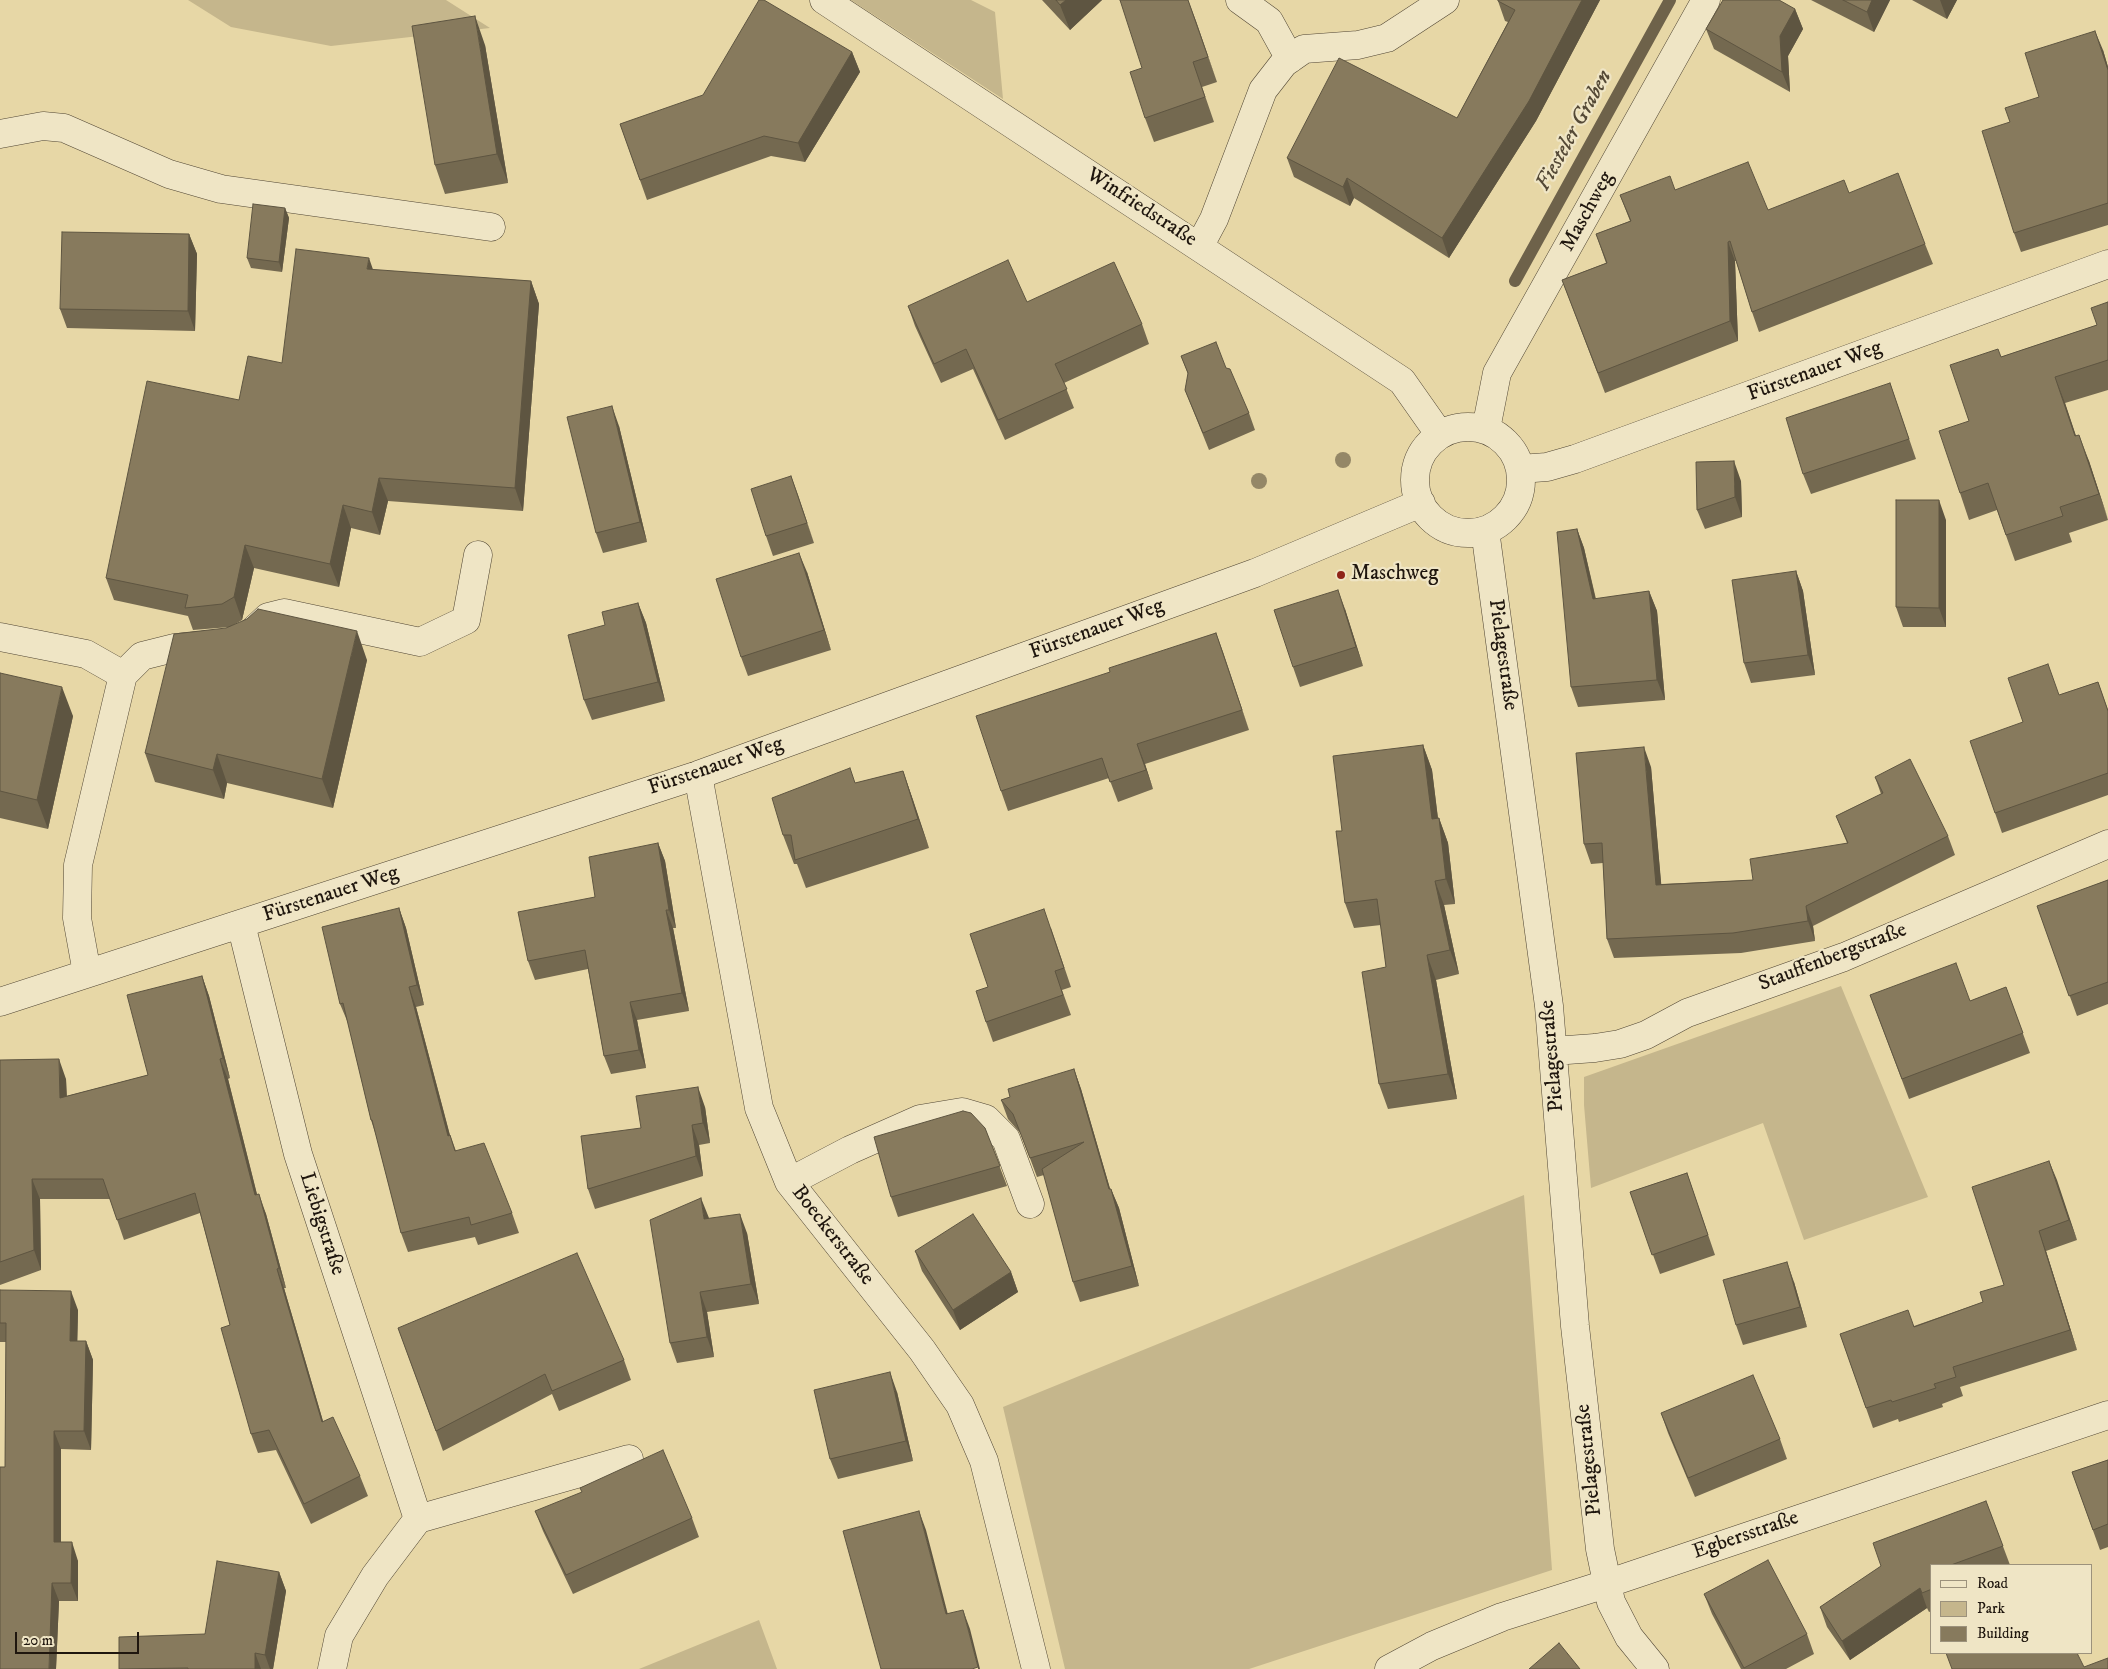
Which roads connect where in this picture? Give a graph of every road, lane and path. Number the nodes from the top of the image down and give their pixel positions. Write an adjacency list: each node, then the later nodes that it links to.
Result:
1 (824, 0): 8 (street, Winfriedstraße)
2 (1240, 0): 5 (street)
3 (1445, 0): 5 (street)
4 (1706, 0): 10 (street, Maschweg)
5 (1290, 59): 8 (street)
6 (0, 134): 7 (street)
7 (491, 227)
8 (1199, 247): 11 (street, Winfriedstraße)
9 (2108, 264): 12 (street, Fürstenauer Weg)
10 (1486, 429): 11 (street); 12 (street)
11 (1440, 436): 13 (street)
12 (1520, 469): 14 (street)
13 (1421, 503): 14 (street); 18 (street, Fürstenauer Weg)
14 (1485, 530): 23 (street, Pielagestraße)
15 (478, 555): 17 (street)
16 (0, 637): 17 (street)
17 (123, 675): 21 (street)
18 (698, 775): 20 (street, Fürstenauer Weg); 24 (street, Boeckerstraße)
19 (2108, 844): 23 (street, Stauffenbergstraße)
20 (241, 924): 21 (street, Fürstenauer Weg); 28 (street, Liebigstraße)
21 (86, 972): 22 (street, Fürstenauer Weg)
22 (0, 1002)
23 (1553, 1050): 29 (street, Pielagestraße)
24 (788, 1182): 25 (street); 31 (street, Boeckerstraße)
25 (1030, 1204)
26 (2108, 1416): 29 (street, Egbersstraße)
27 (629, 1459): 28 (street)
28 (418, 1519): 30 (street)
29 (1606, 1584): 32 (street, Egbersstraße); 33 (street, Pielagestraße)
30 (332, 1669)
31 (1036, 1669)
32 (1388, 1669)
33 (1655, 1669)

